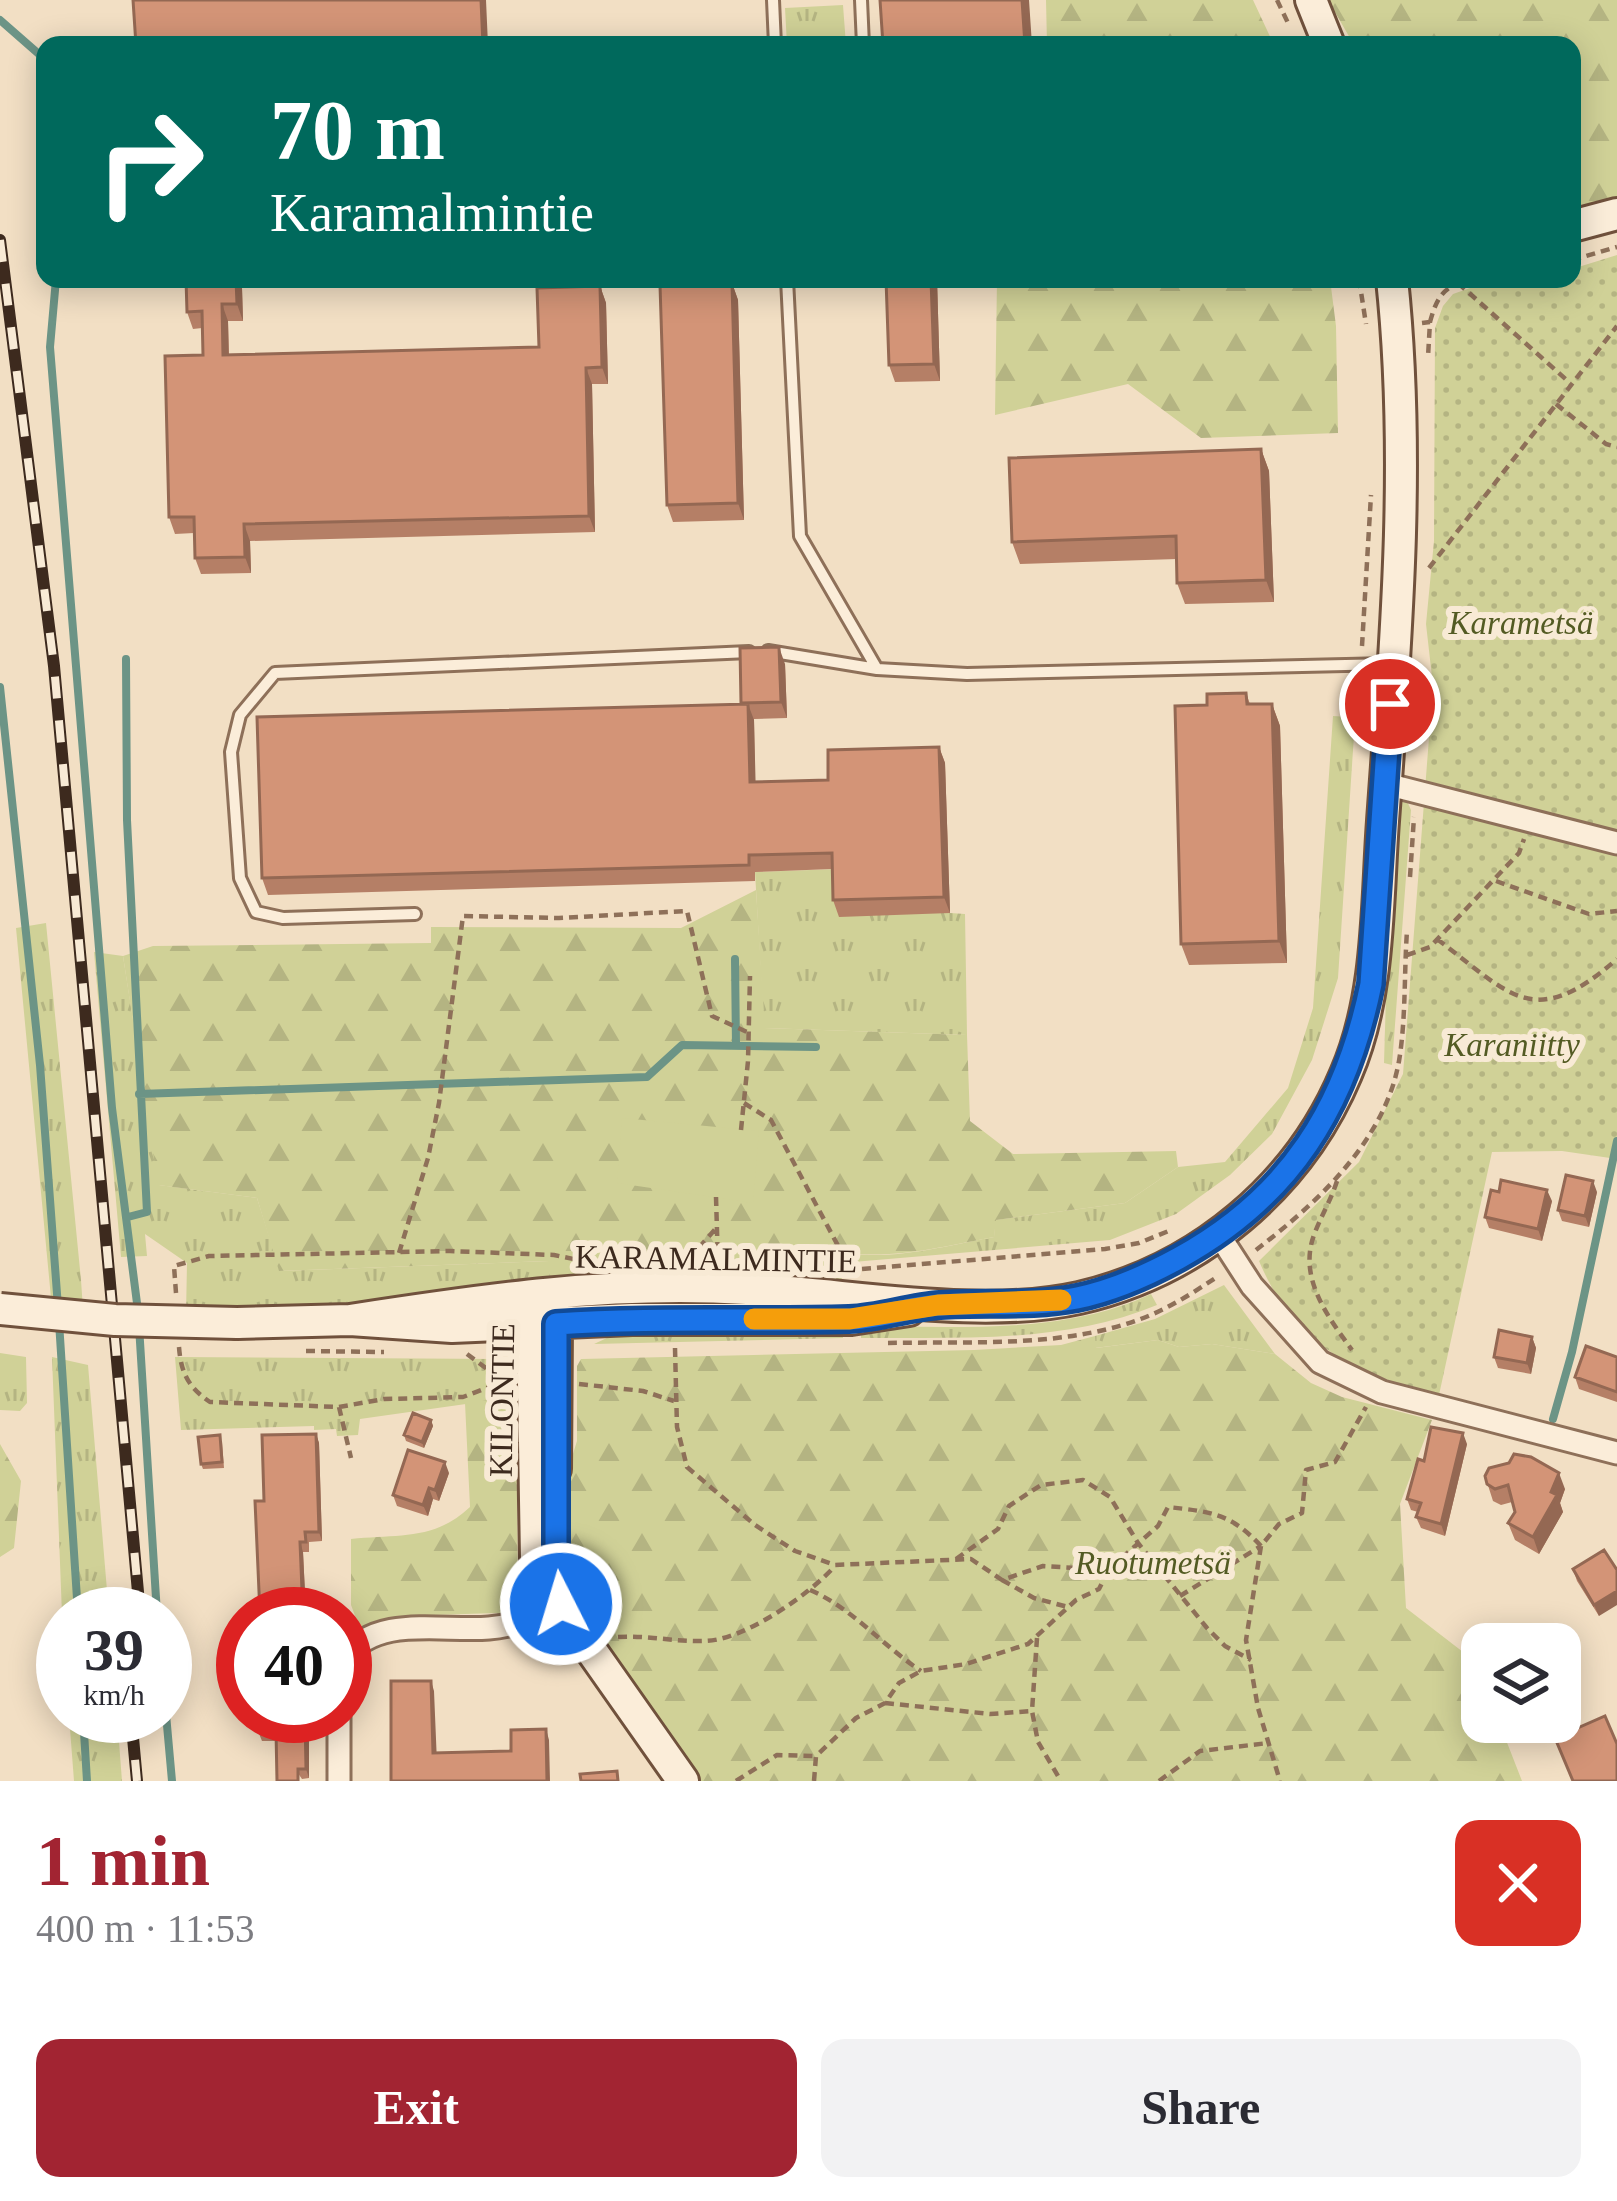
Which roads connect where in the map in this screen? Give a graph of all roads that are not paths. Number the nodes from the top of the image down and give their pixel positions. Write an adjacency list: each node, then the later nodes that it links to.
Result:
1 (773, 0): 2 (lane); 5 (lane)
2 (785, 0)
3 (861, 0): 6 (lane)
4 (1311, 0): 7 (street)
5 (775, 36)
6 (863, 36)
7 (1325, 36)
8 (1617, 214): 9 (street)
9 (1581, 224)
10 (787, 288): 13 (lane)
11 (1394, 288): 12 (street, KARAMALMINTIE)
12 (1377, 664): 13 (lane); 14 (street, KARAMALMINTIE)
13 (877, 669): 16 (lane)
14 (1386, 784): 15 (street); 17 (street, KARAMALMINTIE)
15 (1617, 843)
16 (415, 914)
17 (1220, 1235): 19 (street, KARAMALMINTIE); 23 (street)
18 (545, 1291): 19 (street, KARAMALMINTIE); 21 (street, KARAMALMINTIE); 22 (street, KILONTIE)
19 (938, 1305): 22 (street, KARAMALMINTIE)
20 (0, 1310): 21 (street, KARAMALMINTIE, bridge)
21 (350, 1320): 22 (street, KARAMALMINTIE)
22 (544, 1324): 24 (street, KILONTIE); 24 (street, KILONTIE)
23 (1617, 1453)
24 (561, 1604): 25 (street); 28 (street, KILONTIE)
25 (372, 1636)
26 (343, 1743): 27 (street)
27 (339, 1781)
28 (683, 1781)

